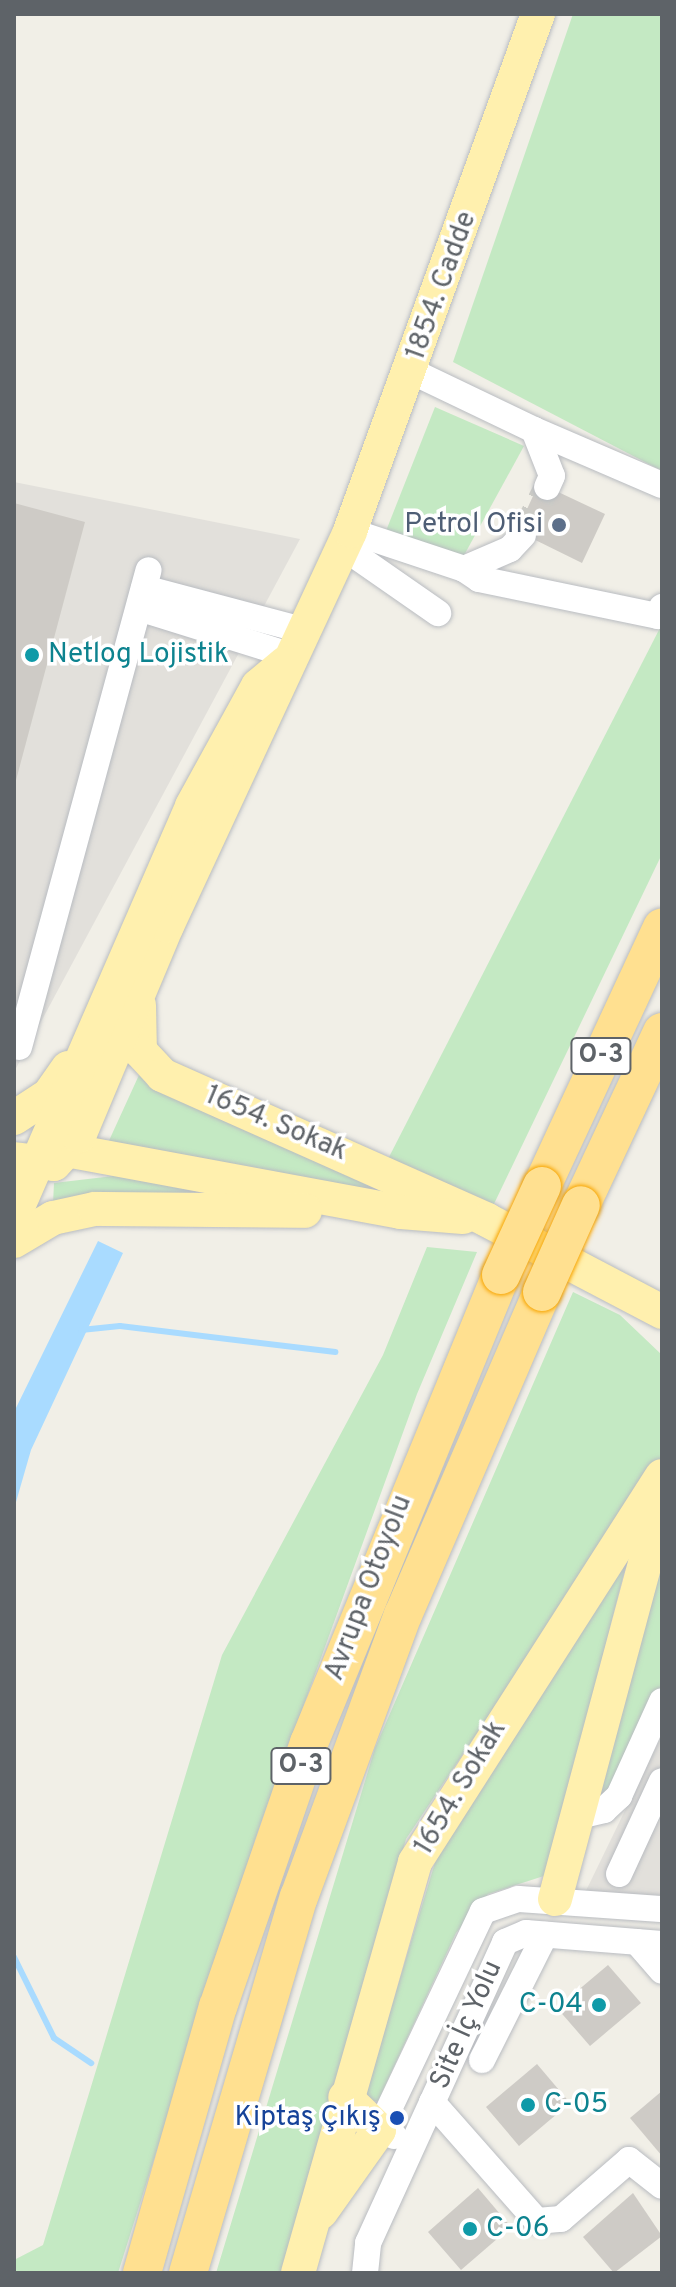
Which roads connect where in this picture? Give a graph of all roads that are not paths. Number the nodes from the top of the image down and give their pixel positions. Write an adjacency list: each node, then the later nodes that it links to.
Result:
1 (538, 14): 2 (main road, 1854. Cadde)
2 (411, 371): 3 (street); 7 (main road, 1854. Cadde)
3 (534, 430): 4 (street); 5 (street)
4 (662, 485)
5 (547, 487)
6 (523, 535): 8 (street)
7 (344, 544): 8 (street); 10 (street); 11 (main road, 1854. Cadde)
8 (464, 569): 9 (street)
9 (662, 607)
10 (438, 613)
11 (292, 649): 13 (main road); 15 (main road); 16 (street)
12 (662, 927): 43 (highway, Avrupa Otoyolu / O-3, bridge)
13 (144, 977): 18 (main road); 21 (main road, 1654. Sokak)
14 (662, 1032): 44 (highway, Avrupa Otoyolu / O-3, bridge)
15 (91, 1035): 17 (main road); 18 (main road)
16 (19, 1047)
17 (14, 1118)
18 (37, 1152): 19 (main road, 1654. Sokak); 20 (main road)
19 (401, 1212): 21 (main road, 1654. Sokak); 22 (main road)
20 (14, 1216)
21 (487, 1220): 23 (main road, 1654. Sokak)
22 (14, 1241)
23 (657, 1303)
24 (662, 1476): 36 (main road, 1654. Sokak)
25 (662, 1500): 28 (main road)
26 (662, 1701): 28 (street)
27 (662, 1781): 29 (street)
28 (574, 1817): 30 (main road)
29 (619, 1874)
30 (555, 1899): 31 (street); 38 (street)
31 (662, 1909)
32 (545, 1935): 33 (street, Site İç Yolu); 35 (street, Site İç Yolu); 37 (street, Site İç Yolu)
33 (650, 1943): 34 (street, Site İç Yolu)
34 (662, 1971)
35 (482, 2060)
36 (345, 2097): 38 (main road); 42 (main road, 1654. Sokak)
37 (432, 2102): 39 (street, Site İç Yolu); 41 (street, Site İç Yolu)
38 (370, 2144): 39 (street); 40 (street); 42 (main road)
39 (412, 2145): 40 (street, Site İç Yolu)
40 (399, 2174): 46 (street, Site İç Yolu)
41 (662, 2186)
42 (309, 2229): 45 (main road, 1654. Sokak)
43 (142, 2273)
44 (188, 2273)
45 (298, 2273)
46 (365, 2273)

